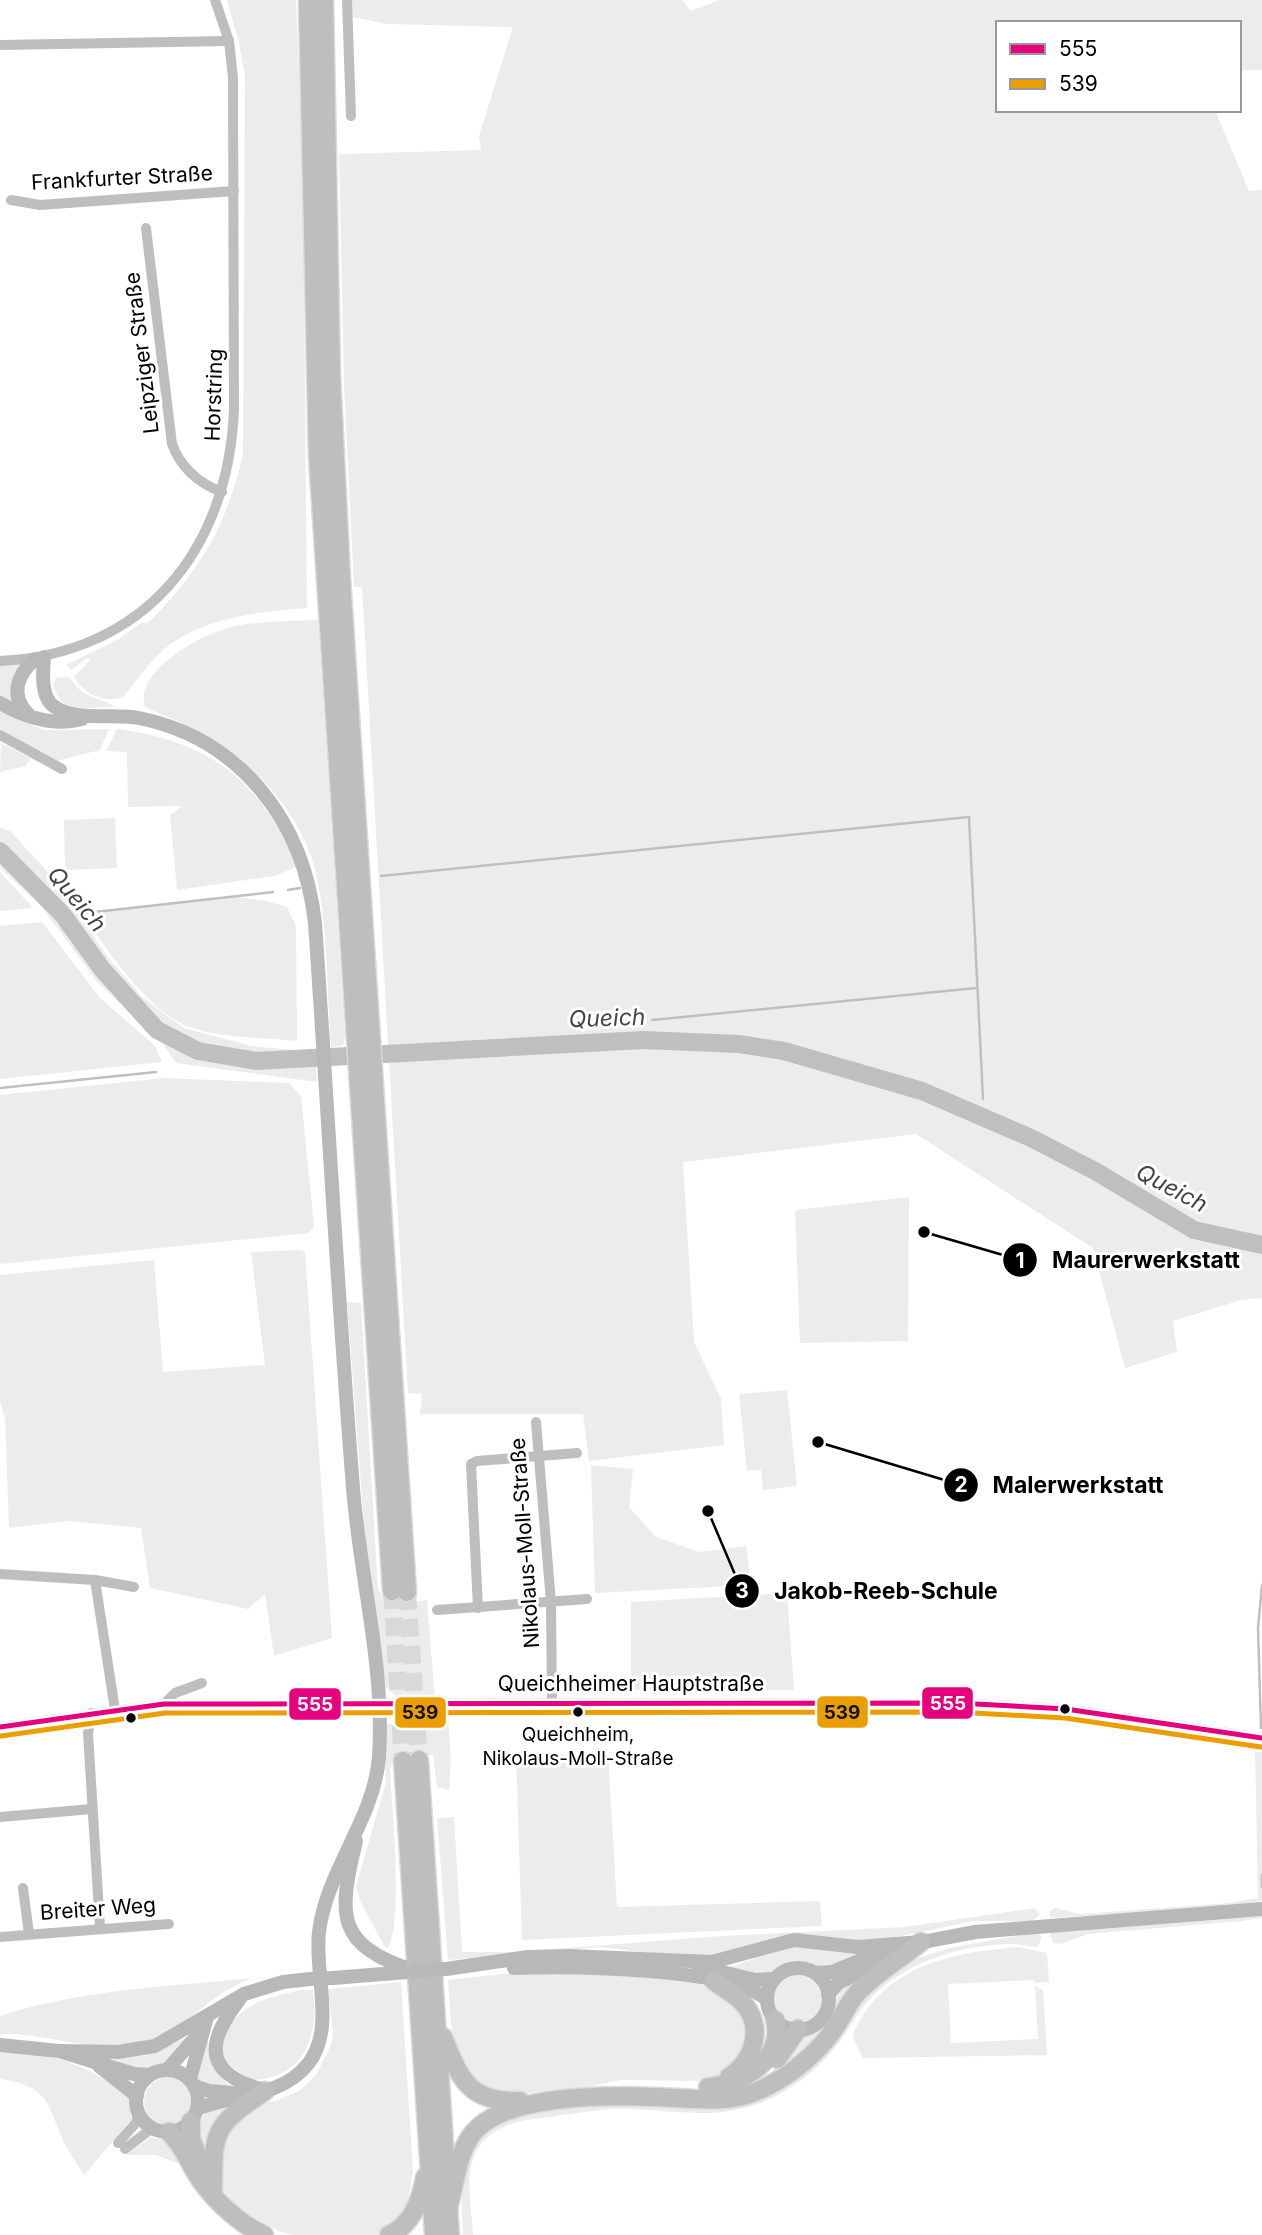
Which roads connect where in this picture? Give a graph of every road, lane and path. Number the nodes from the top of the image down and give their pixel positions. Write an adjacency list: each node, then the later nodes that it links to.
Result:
1 (215, 0): 5 (street, Horstring)
2 (308, 0): 19 (highway)
3 (324, 0): 19 (highway)
4 (347, 0): 7 (street)
5 (229, 41): 6 (street); 8 (street, Horstring)
6 (0, 45)
7 (351, 116)
8 (234, 191): 9 (street, Frankfurter Straße); 11 (street, Horstring)
9 (11, 200)
10 (146, 228): 11 (street, Leipziger Straße)
11 (222, 492): 12 (street, Horstring)
12 (39, 658): 13 (street, Horstring); 15 (main road); 16 (main road)
13 (0, 662)
14 (0, 703): 15 (main road)
15 (28, 714): 16 (main road)
16 (94, 715): 33 (main road)
17 (0, 735): 18 (street)
18 (62, 769)
19 (363, 1038): 26 (highway)
20 (536, 1422): 22 (street, Nikolaus-Moll-Straße)
21 (577, 1453): 22 (street)
22 (540, 1457): 28 (street, Nikolaus-Moll-Straße); 29 (street)
23 (0, 1574): 24 (street)
24 (95, 1580): 25 (street); 35 (street)
25 (134, 1587)
26 (400, 1591)
27 (587, 1599): 28 (street)
28 (551, 1602): 29 (street); 34 (street, Nikolaus-Moll-Straße)
29 (478, 1608): 30 (street)
30 (437, 1610)
31 (202, 1683): 32 (street)
32 (164, 1704): 33 (street, Queichheimer Hauptstraße); 35 (street, Queichheimer Hauptstraße)
33 (379, 1704): 34 (street, Queichheimer Hauptstraße); 41 (main road)
34 (552, 1704): 38 (street, Queichheimer Hauptstraße)
35 (115, 1710): 36 (street, Queichheimer Hauptstraße)
36 (91, 1713): 37 (street, Queichheimer Hauptstraße); 39 (street)
37 (0, 1727)
38 (1262, 1738)
39 (92, 1809): 40 (street); 45 (street)
40 (0, 1817)
41 (360, 1823): 50 (main road); 69 (main road)
42 (23, 1888): 46 (street, Breiter Weg)
43 (1262, 1909): 48 (main road)
44 (169, 1924): 45 (street, Breiter Weg)
45 (100, 1928): 46 (street, Breiter Weg)
46 (29, 1934): 47 (street, Breiter Weg)
47 (0, 1937)
48 (921, 1942): 49 (main road); 52 (main road); 56 (main road); 68 (highway)
49 (687, 1963): 51 (main road); 53 (main road)
50 (394, 1968): 51 (main road, bridge); 55 (main road, bridge)
51 (446, 1969): 54 (main road)
52 (815, 1973): 53 (main road); 56 (main road)
53 (774, 1979): 57 (main road)
54 (714, 1982): 57 (main road); 68 (highway)
55 (244, 1994): 60 (main road); 69 (main road)
56 (828, 1995): 61 (main road)
57 (767, 2000): 58 (main road)
58 (775, 2020): 61 (main road); 68 (highway)
59 (436, 2021): 68 (highway); 74 (highway); 76 (highway)
60 (205, 2023): 63 (main road); 65 (main road); 67 (main road)
61 (798, 2029): 68 (highway)
62 (0, 2045): 63 (main road)
63 (60, 2051): 64 (main road)
64 (93, 2061): 66 (main road); 70 (main road)
65 (167, 2070): 66 (main road); 67 (main road)
66 (150, 2075): 70 (main road)
67 (192, 2083): 69 (main road); 72 (main road)
68 (717, 2092): 76 (highway)
69 (256, 2093): 72 (main road); 75 (highway)
70 (137, 2096): 71 (main road)
71 (139, 2114): 73 (main road); 73 (street)
72 (194, 2115): 73 (main road); 75 (highway)
73 (161, 2130): 75 (highway)
74 (429, 2153): 78 (highway); 79 (highway)
75 (209, 2189): 77 (highway)
76 (448, 2208): 80 (highway)
77 (264, 2235)
78 (389, 2235)
79 (434, 2235)
80 (450, 2235)

